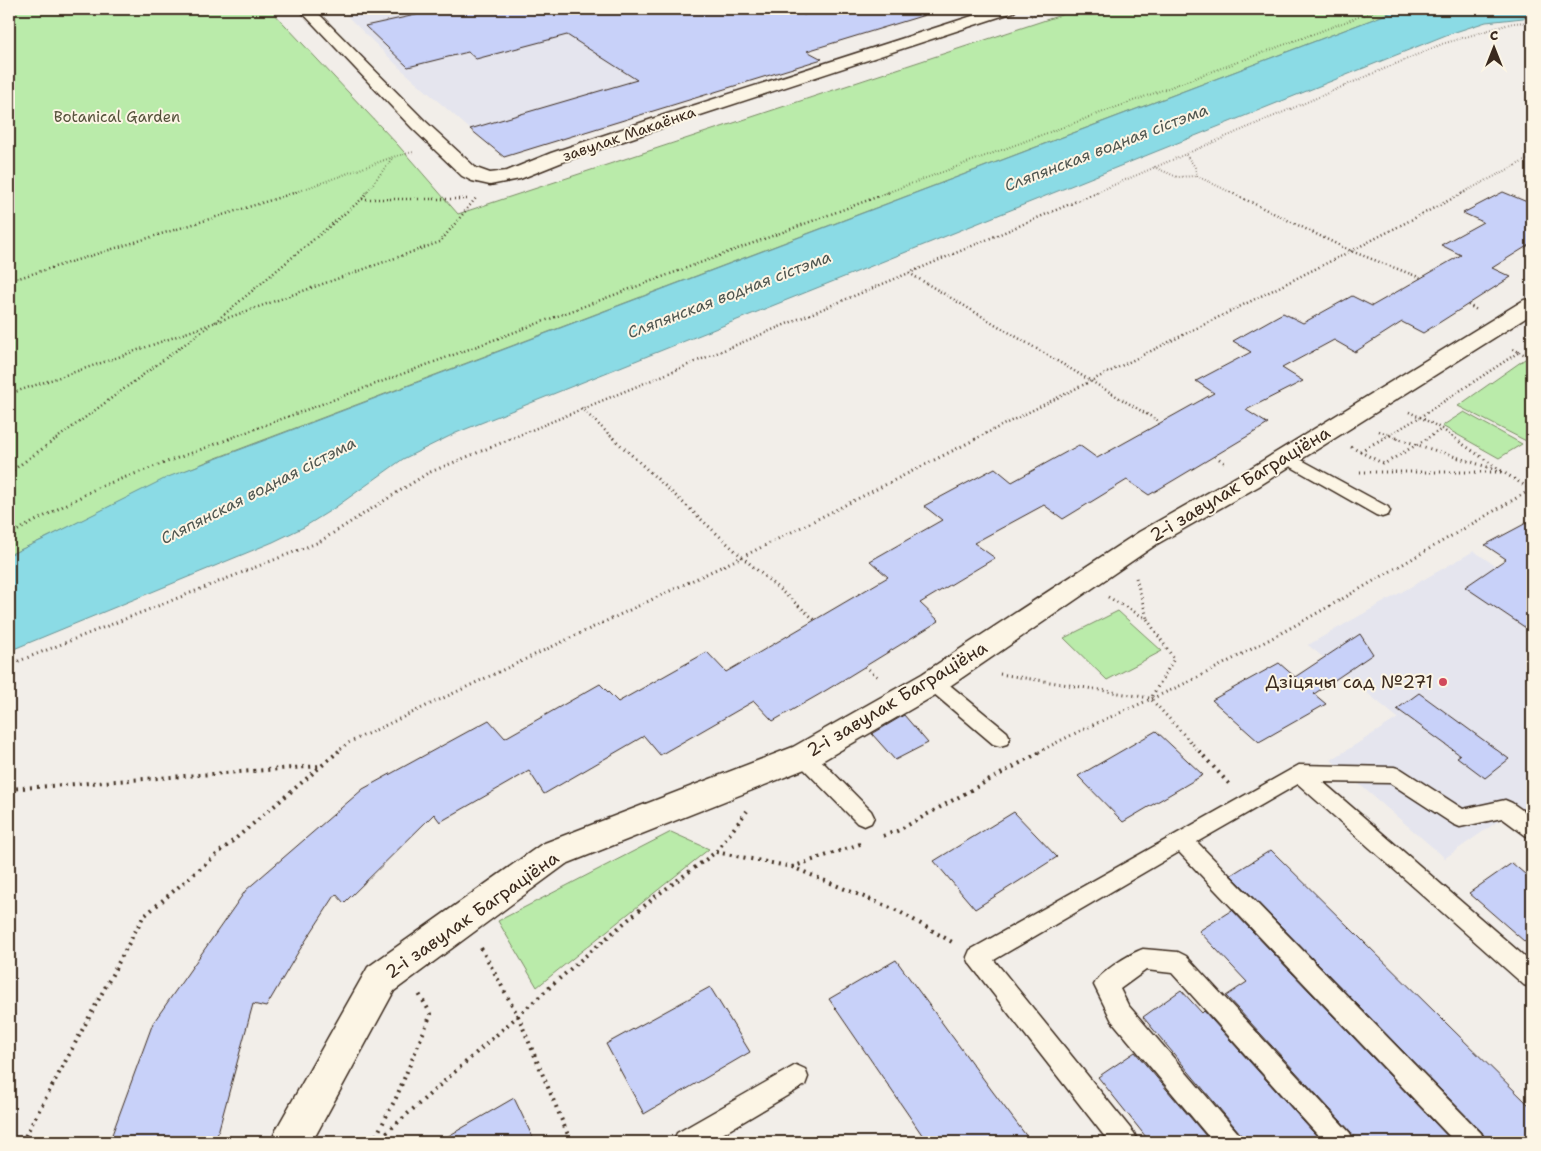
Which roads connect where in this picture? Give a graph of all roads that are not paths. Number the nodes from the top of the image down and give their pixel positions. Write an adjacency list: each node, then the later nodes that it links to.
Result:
1 (306, 9): 2 (street, завулак Макаёнка)
2 (1009, 9)
3 (1532, 305): 4 (street, 2-і завулак Баграціёна)
4 (1287, 457): 5 (lane); 6 (street, 2-і завулак Баграціёна)
5 (1382, 512)
6 (933, 682): 7 (lane); 8 (street, 2-і завулак Баграціёна)
7 (1000, 738)
8 (804, 756): 10 (lane); 15 (street, 2-і завулак Баграціёна)
9 (1299, 773): 11 (lane); 12 (lane); 13 (lane)
10 (864, 817)
11 (1532, 830)
12 (1182, 841): 17 (lane); 20 (lane)
13 (1532, 977)
14 (796, 1077): 16 (lane)
15 (291, 1142)
16 (686, 1142)
17 (1125, 1142)
18 (1229, 1142): 19 (lane)
19 (1341, 1142)
20 (1472, 1142)

